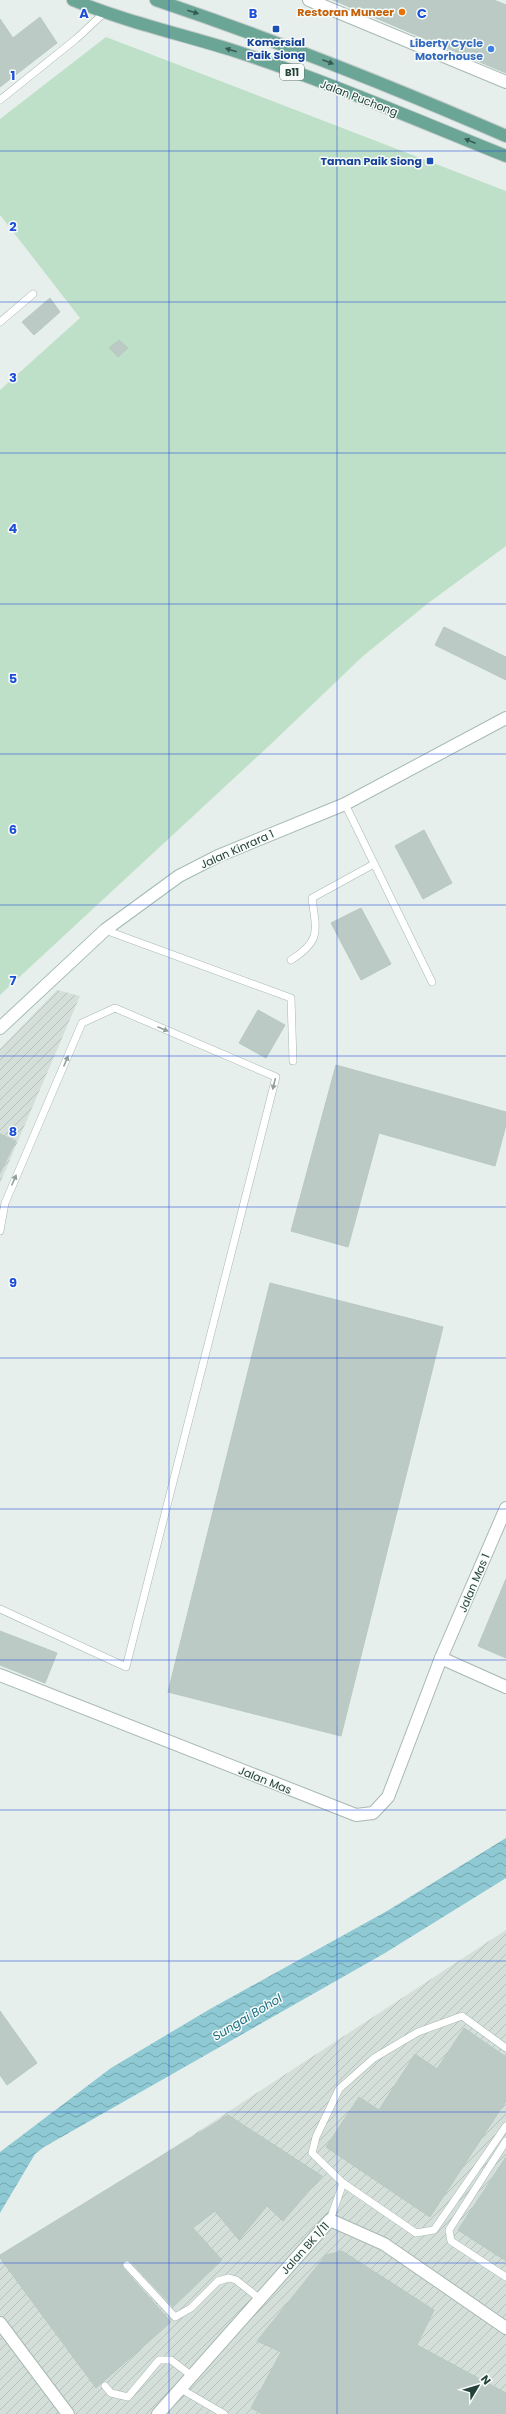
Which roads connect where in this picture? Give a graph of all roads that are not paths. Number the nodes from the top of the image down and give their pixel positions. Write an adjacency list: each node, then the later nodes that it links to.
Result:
1 (73, 0): 5 (main road, Jalan Puchong / B11)
2 (156, 0): 8 (main road, Jalan Puchong / B11, one-way to 8)
3 (309, 0): 4 (street)
4 (327, 3): 6 (street)
5 (104, 12): 7 (lane); 9 (main road, Jalan Puchong / B11, one-way to 5)
6 (506, 82)
7 (0, 100)
8 (506, 136)
9 (506, 156)
10 (34, 294): 11 (lane)
11 (0, 322)
12 (506, 718): 13 (street, Jalan Kinrara 1)
13 (345, 804): 14 (lane); 15 (street, Jalan Kinrara 1)
14 (374, 864): 16 (lane); 17 (lane)
15 (104, 930): 18 (street, Jalan Kinrara 1); 19 (lane)
16 (291, 960)
17 (432, 982)
18 (0, 1028)
19 (293, 1061)
20 (0, 1231): 22 (lane, one-way to 22)
21 (506, 1508): 23 (street, Jalan Mas 1)
22 (0, 1609)
23 (441, 1658): 24 (street, Jalan Mas); 25 (street)
24 (0, 1675)
25 (506, 1687)
26 (506, 2048): 29 (lane)
27 (506, 2126): 29 (lane)
28 (506, 2141): 32 (lane)
29 (343, 2183): 30 (lane)
30 (330, 2220): 33 (street, Jalan BK 1/11); 35 (street, Jalan BK 1/11)
31 (127, 2266): 33 (lane)
32 (506, 2277)
33 (260, 2299): 36 (street, Jalan BK 1/11)
34 (0, 2323): 39 (street)
35 (506, 2328)
36 (192, 2376): 37 (lane); 38 (street, Jalan BK 1/11)
37 (106, 2386)
38 (181, 2389): 40 (street, Jalan BK 1/11); 41 (lane)
39 (68, 2414)
40 (158, 2414)
41 (224, 2414)

